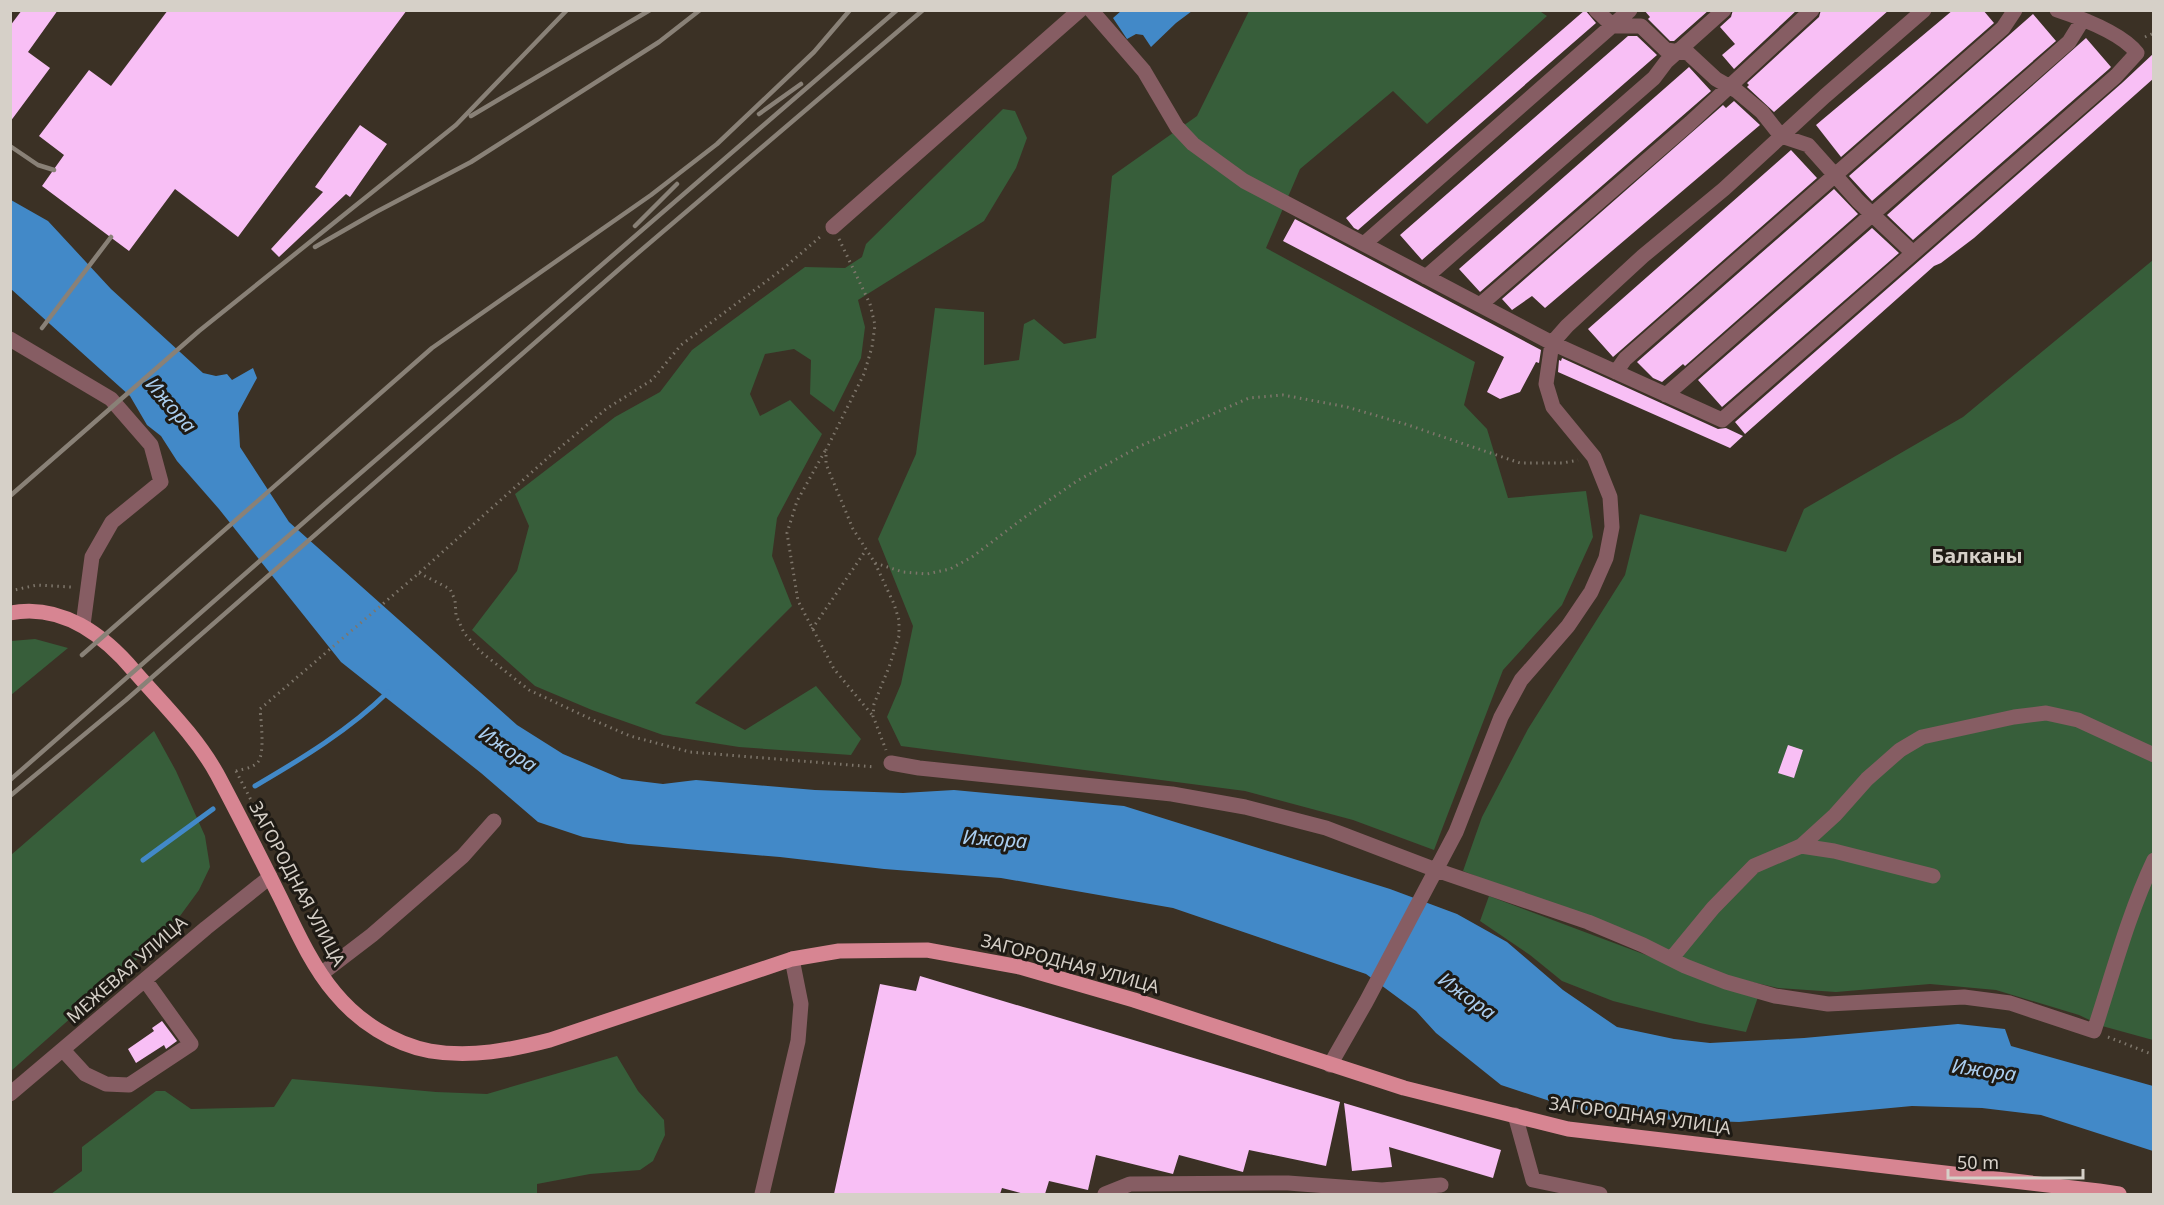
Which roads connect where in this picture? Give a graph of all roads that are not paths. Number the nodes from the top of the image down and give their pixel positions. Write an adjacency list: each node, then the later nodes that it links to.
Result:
1 (1080, 10): 17 (street)
2 (1090, 10): 18 (street)
3 (1596, 10): 11 (street)
4 (1630, 10): 11 (street)
5 (1724, 10): 12 (street)
6 (1812, 10): 13 (street)
7 (1924, 10): 14 (street)
8 (2015, 10): 15 (street)
9 (2057, 10): 10 (street)
10 (2082, 21): 16 (street); 19 (street)
11 (1613, 26): 12 (street); 18 (street)
12 (1678, 52): 13 (street); 20 (street)
13 (1729, 86): 14 (street); 21 (street)
14 (1781, 136): 15 (street); 23 (street)
15 (1835, 175): 16 (street); 24 (street)
16 (1873, 214): 19 (street); 25 (street)
17 (833, 227)
18 (1364, 244): 20 (street)
19 (1912, 252): 25 (street)
20 (1426, 277): 21 (street)
21 (1480, 305): 23 (street)
22 (10, 339): 27 (street)
23 (1552, 343): 24 (street); 33 (street)
24 (1616, 372): 25 (street)
25 (1666, 395)
26 (10, 613): 27 (main road, ЗАГОРОДНАЯ УЛИЦА)
27 (83, 625): 35 (main road, ЗАГОРОДНАЯ УЛИЦА)
28 (2154, 755): 31 (street)
29 (891, 763): 33 (street)
30 (494, 820): 38 (street)
31 (1801, 846): 34 (street); 37 (street)
32 (2154, 860): 37 (street)
33 (1436, 870): 37 (street); 41 (street)
34 (1933, 876)
35 (270, 877): 38 (main road, ЗАГОРОДНАЯ УЛИЦА); 39 (street, МЕЖЕВАЯ УЛИЦА)
36 (792, 959): 38 (main road, ЗАГОРОДНАЯ УЛИЦА); 41 (main road, ЗАГОРОДНАЯ УЛИЦА); 46 (street)
37 (1671, 959)
38 (321, 974)
39 (145, 980): 40 (street, МЕЖЕВАЯ УЛИЦА); 40 (street)
40 (63, 1050): 42 (street, МЕЖЕВАЯ УЛИЦА)
41 (1330, 1065): 43 (main road, ЗАГОРОДНАЯ УЛИЦА)
42 (10, 1094)
43 (1515, 1115): 45 (main road, ЗАГОРОДНАЯ УЛИЦА); 48 (street)
44 (1441, 1185): 47 (street)
45 (2084, 1192): 49 (main road, ЗАГОРОДНАЯ УЛИЦА)
46 (762, 1194)
47 (1105, 1194)
48 (1600, 1194)
49 (2119, 1194)

